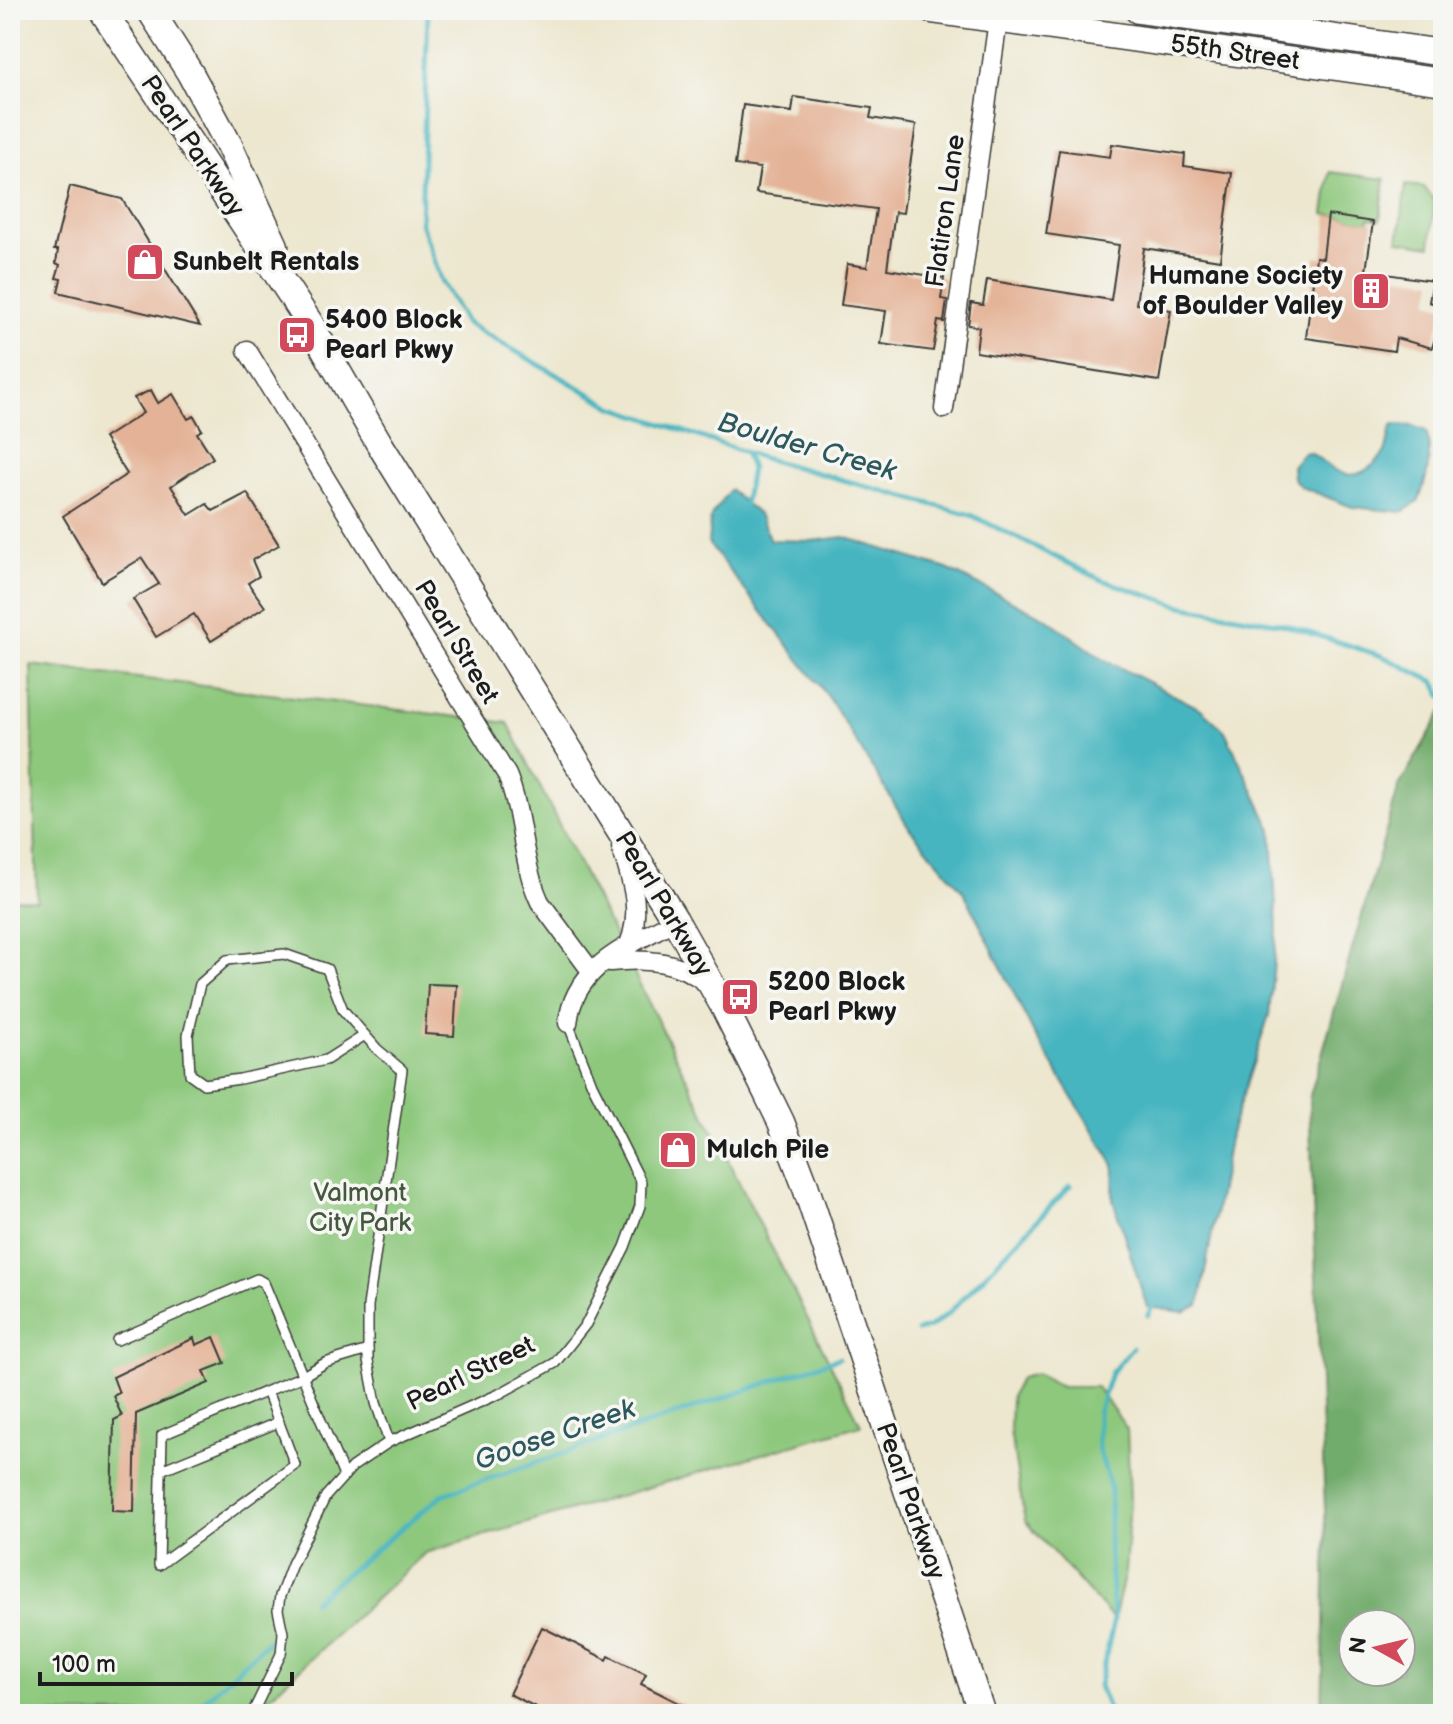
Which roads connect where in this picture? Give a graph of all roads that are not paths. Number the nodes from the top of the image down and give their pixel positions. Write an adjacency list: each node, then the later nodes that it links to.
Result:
1 (102, 10): 8 (main road, Pearl Parkway)
2 (150, 10): 8 (main road, Pearl Parkway)
3 (931, 10): 5 (main road, 55th Street)
4 (1138, 10): 6 (main road, 55th Street)
5 (1001, 13): 7 (main road, 55th Street); 10 (street, Flatiron Lane)
6 (1443, 53)
7 (1443, 82)
8 (309, 322): 11 (main road, Pearl Parkway)
9 (247, 350): 14 (street, Pearl Street)
10 (944, 409)
11 (611, 818): 12 (main road, Pearl Parkway); 13 (street)
12 (675, 920): 13 (street, Pearl Street); 15 (main road, Pearl Parkway)
13 (628, 947): 14 (street, Pearl Street)
14 (597, 967): 15 (street); 16 (street, Pearl Street)
15 (716, 992): 27 (main road, Pearl Parkway)
16 (568, 1023): 23 (lane, Pearl Street)
17 (365, 1035): 17 (lane); 19 (lane)
18 (117, 1340): 20 (lane)
19 (368, 1350): 20 (lane); 23 (lane)
20 (303, 1376): 21 (lane); 25 (lane)
21 (267, 1391): 22 (lane); 24 (lane)
22 (279, 1422): 24 (lane); 24 (lane)
23 (389, 1442): 25 (lane, Pearl Street)
24 (161, 1470)
25 (344, 1476): 26 (lane, Pearl Street)
26 (252, 1714)
27 (982, 1714)

